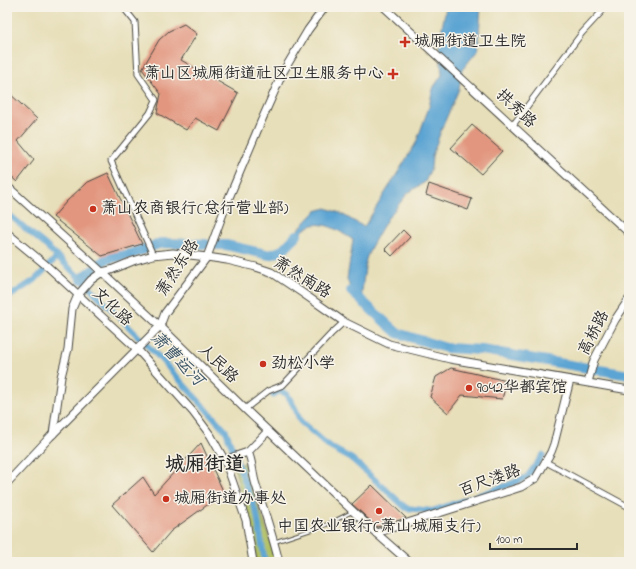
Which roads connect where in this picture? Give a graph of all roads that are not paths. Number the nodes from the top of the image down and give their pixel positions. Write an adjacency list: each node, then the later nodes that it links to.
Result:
1 (123, 7): 9 (street)
2 (324, 7): 10 (street, 萧然东路)
3 (384, 7): 5 (street, 拱秀路)
4 (606, 7): 5 (street)
5 (513, 124): 7 (street, 拱秀路)
6 (7, 186): 11 (street, 人民路)
7 (629, 232)
8 (7, 233): 12 (street, 文化路)
9 (153, 255): 10 (street, 萧然南路); 11 (street, 萧然南路)
10 (206, 257): 14 (street, 萧然南路); 15 (street, 萧然东路)
11 (102, 272): 12 (street, 萧然南路); 15 (street, 人民路)
12 (79, 293): 16 (street, 文化路); 22 (street, 萧然南路)
13 (629, 299): 18 (street, 高桥路)
14 (344, 322): 17 (street, 萧然南路); 20 (street)
15 (160, 326): 16 (street, 萧然东路); 20 (street, 人民路)
16 (138, 348): 22 (street, 萧然东路); 24 (street, 文化路)
17 (570, 380): 18 (street, 萧然南路); 25 (street, 百尺溇路)
18 (588, 382): 19 (street, 萧然南路)
19 (629, 390)
20 (245, 409): 21 (street, 人民路)
21 (268, 431): 23 (street); 28 (street, 人民路)
22 (53, 434): 26 (street, 萧然东路)
23 (248, 452): 24 (street); 30 (street)
24 (224, 460): 31 (street, 文化路)
25 (546, 462): 27 (street); 29 (street, 百尺溇路)
26 (7, 483)
27 (629, 507)
28 (354, 511): 29 (street, 人民路); 30 (lane)
29 (376, 533): 33 (street, 人民路)
30 (274, 542): 32 (street)
31 (254, 562)
32 (280, 562)
33 (409, 562)

